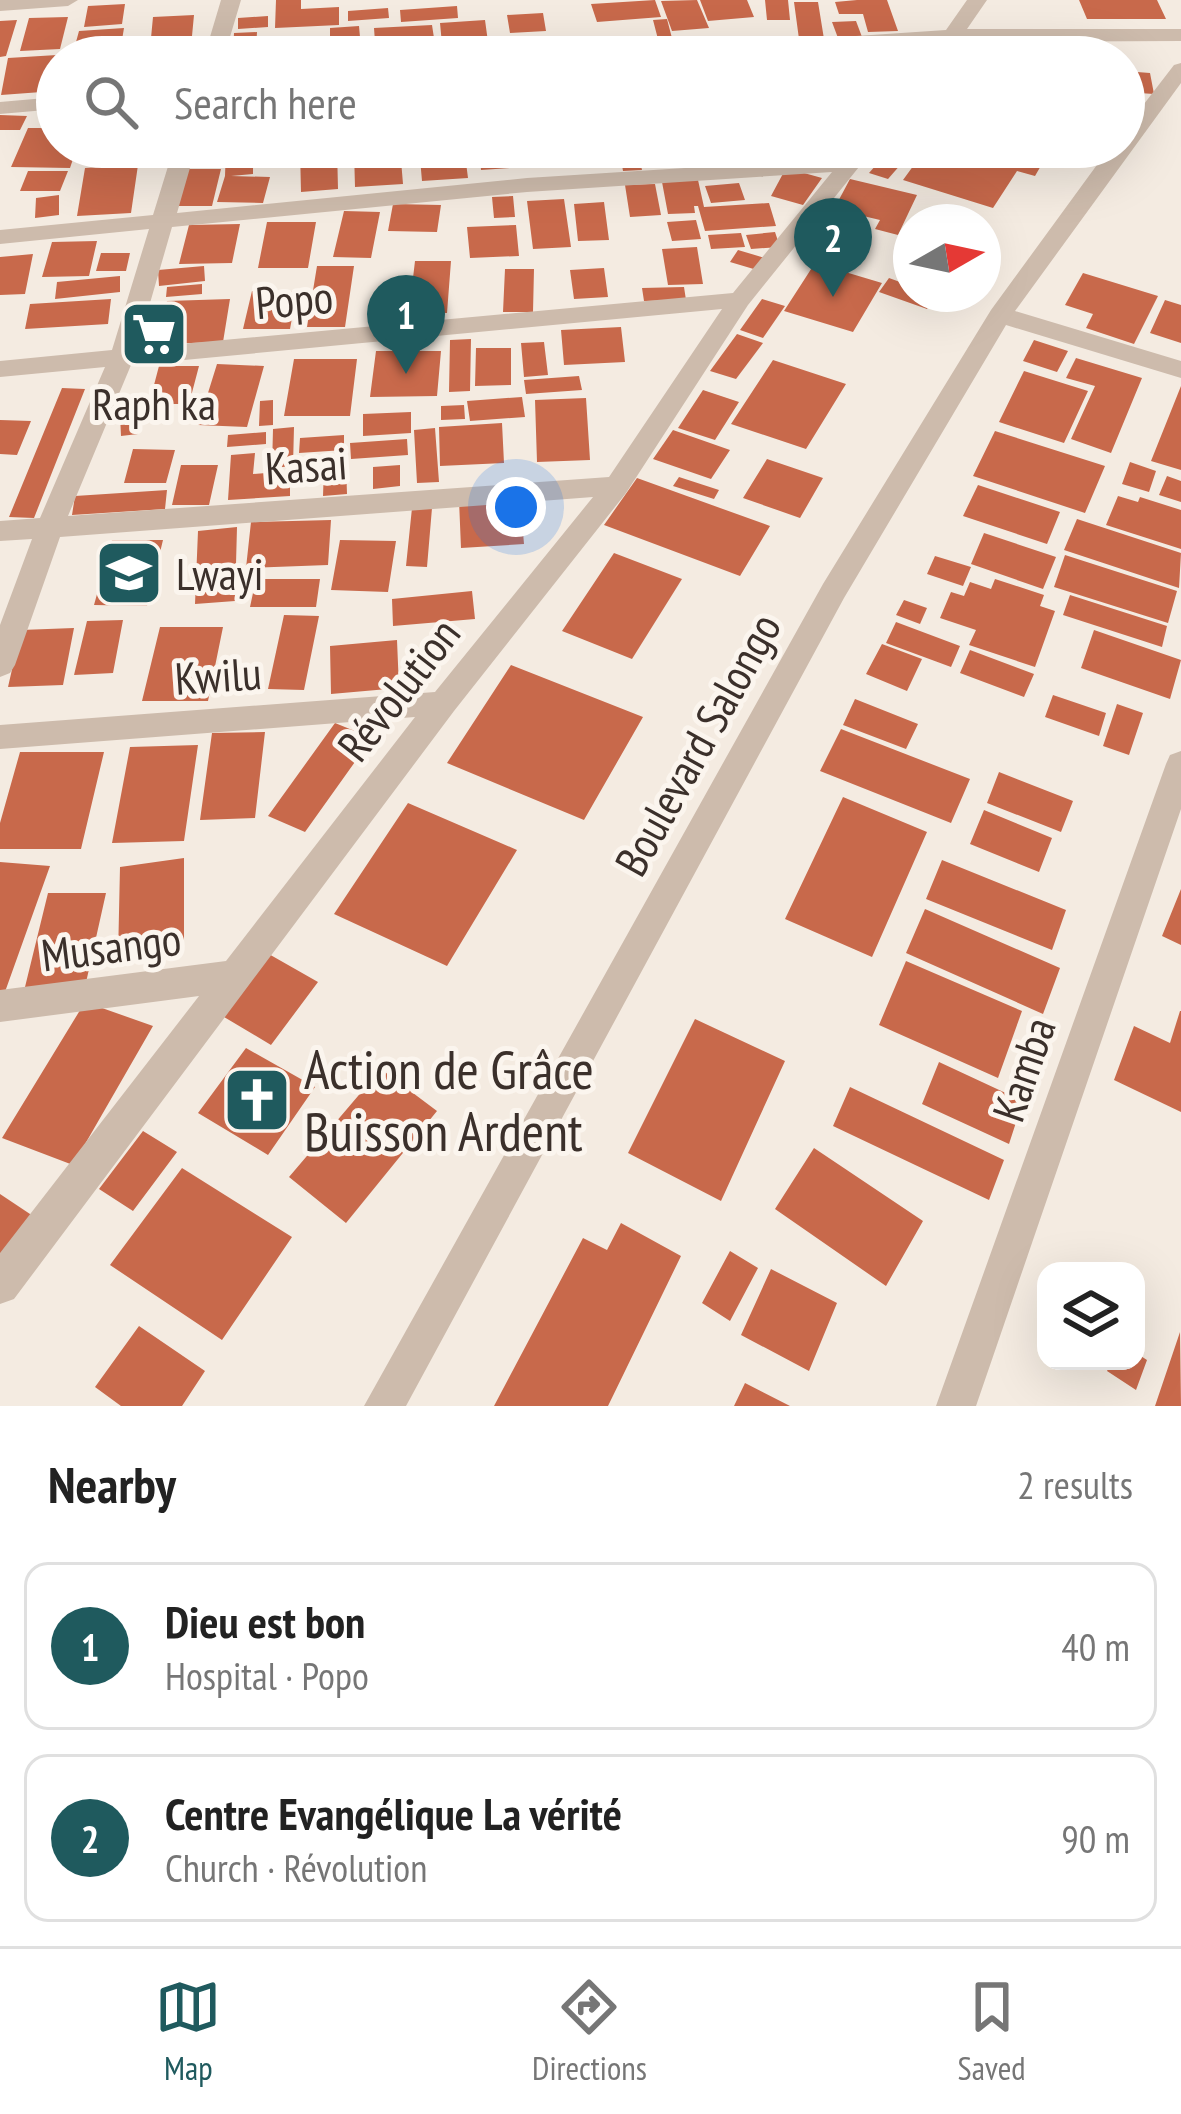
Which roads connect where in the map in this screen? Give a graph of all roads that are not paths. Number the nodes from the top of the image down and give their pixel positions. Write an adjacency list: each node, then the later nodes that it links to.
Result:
1 (68, 0): 4 (street)
2 (231, 0): 6 (street)
3 (976, 0): 7 (street)
4 (0, 5)
5 (1181, 35): 8 (street)
6 (220, 36)
7 (954, 36)
8 (979, 36)
9 (1181, 69): 12 (street, Boulevard Salongo)
10 (36, 105): 11 (street)
11 (0, 108)
12 (1145, 116)
13 (178, 168): 17 (street)
14 (714, 168): 17 (street)
15 (847, 168): 19 (street, Révolution)
16 (1106, 168): 20 (street, Boulevard Salongo)
17 (160, 223): 18 (street); 21 (street)
18 (0, 237)
19 (740, 300): 21 (street, Popo); 24 (street, Révolution)
20 (1000, 315): 23 (street); 34 (street, Boulevard Salongo)
21 (122, 357): 22 (street, Popo); 25 (street)
22 (0, 369)
23 (1181, 370)
24 (617, 486): 25 (street, Kasai); 28 (street, Révolution)
25 (51, 524): 26 (street, Kasai); 27 (street)
26 (0, 531)
27 (0, 665)
28 (443, 703): 29 (street, Kwilu); 31 (street, Révolution)
29 (0, 737)
30 (1181, 764): 35 (street, Kamba)
31 (234, 976): 32 (street, Musango); 33 (street, Révolution)
32 (0, 1006)
33 (0, 1285)
34 (384, 1406)
35 (956, 1406)

